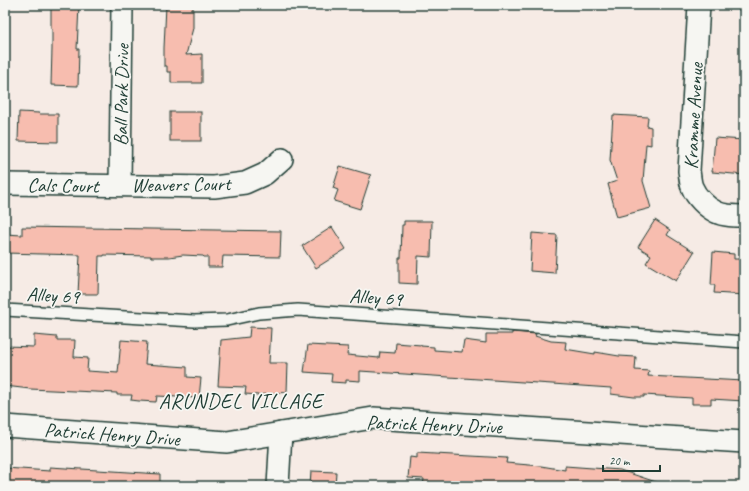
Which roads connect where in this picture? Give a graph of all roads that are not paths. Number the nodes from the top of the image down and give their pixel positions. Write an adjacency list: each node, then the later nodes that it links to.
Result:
1 (122, 5): 5 (street, Ball Park Drive)
2 (699, 5): 6 (street, Kramme Avenue)
3 (282, 159): 5 (street, Weavers Court)
4 (5, 184): 5 (street, Cals Court)
5 (120, 185)
6 (744, 216)
7 (5, 310): 8 (lane, Alley 69)
8 (744, 342)
9 (5, 426): 10 (street, Patrick Henry Drive)
10 (281, 433): 11 (street, Patrick Henry Drive); 12 (street)
11 (744, 442)
12 (278, 486)

